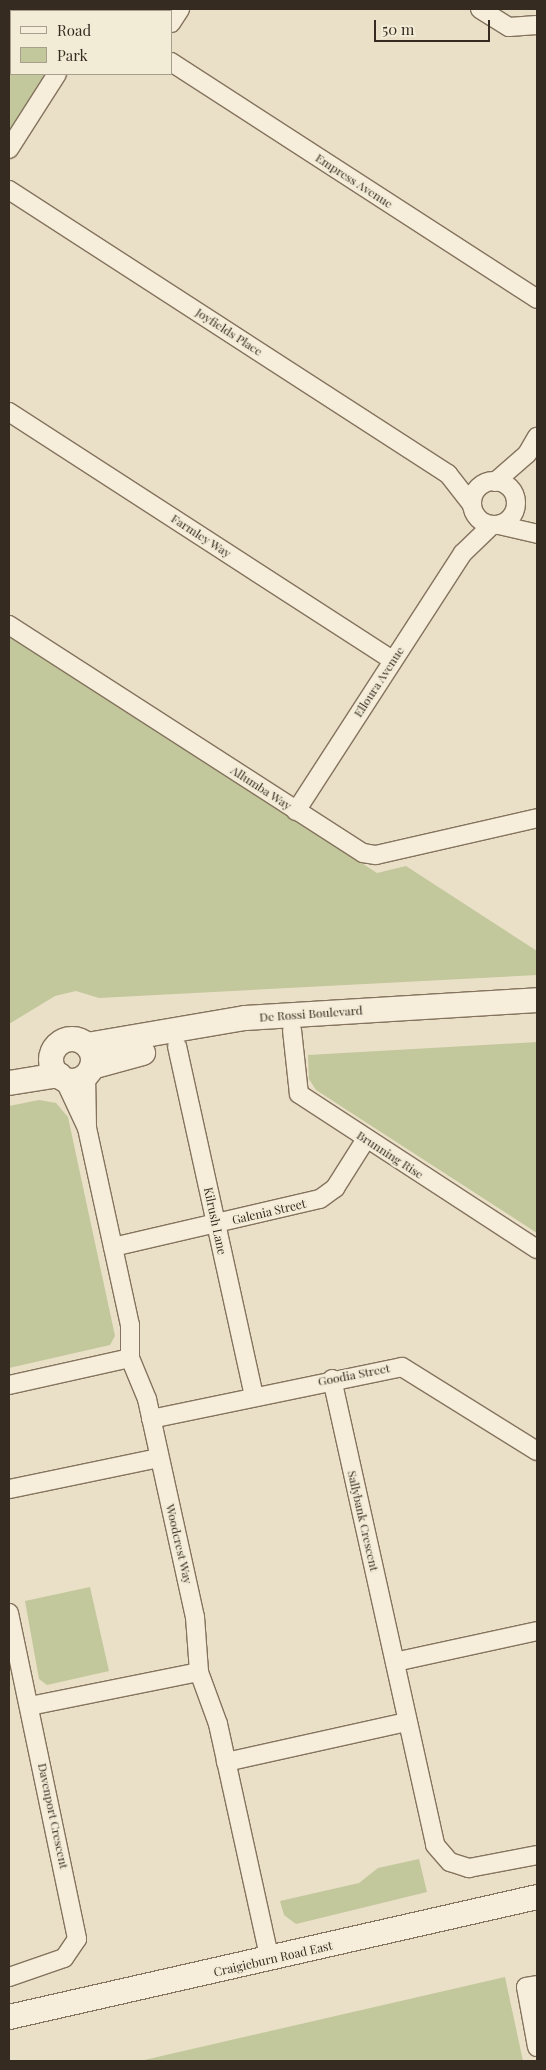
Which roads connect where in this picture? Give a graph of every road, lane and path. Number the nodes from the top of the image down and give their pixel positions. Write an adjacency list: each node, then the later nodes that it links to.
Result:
1 (180, 9): 3 (street)
2 (480, 9): 4 (street)
3 (172, 21)
4 (537, 25)
5 (172, 63): 9 (street, Empress Avenue)
6 (57, 75): 7 (street)
7 (9, 149)
8 (9, 190): 13 (street, Joyfields Place)
9 (537, 299)
10 (9, 412): 21 (street, Farmley Way)
11 (537, 437): 12 (street)
12 (527, 454): 14 (street); 15 (street)
13 (448, 474): 14 (street, Joyfields Place); 16 (street, Joyfields Place)
14 (492, 482): 15 (street); 16 (street)
15 (516, 501): 17 (street); 18 (street)
16 (473, 509): 17 (street); 19 (street, Elloura Avenue)
17 (496, 525): 18 (street); 19 (street, Elloura Avenue)
18 (537, 532)
19 (462, 553): 21 (street, Elloura Avenue)
20 (9, 625): 22 (street, Allumba Way)
21 (393, 660): 22 (street, Elloura Avenue)
22 (296, 811): 23 (street, Allumba Way)
23 (537, 818)
24 (537, 1000): 28 (street, De Rossi Boulevard)
25 (537, 1016): 26 (street, De Rossi Boulevard)
26 (292, 1030): 27 (street, De Rossi Boulevard); 31 (street, Brunning Rise)
27 (177, 1046): 28 (street, De Rossi Boulevard); 32 (street, Kilrush Lane)
28 (73, 1066): 29 (street, De Rossi Boulevard); 30 (street, De Rossi Boulevard); 33 (street, Woodcrest Way)
29 (9, 1067)
30 (9, 1083)
31 (366, 1139): 32 (street, Galenia Street); 34 (street, Brunning Rise)
32 (216, 1224): 33 (street, Galenia Street); 38 (street, Kilrush Lane)
33 (113, 1247): 35 (street, Woodcrest Way)
34 (537, 1249)
35 (130, 1358): 37 (street); 39 (street, Woodcrest Way)
36 (332, 1380): 38 (street, Goodia Street); 40 (street, Goodia Street); 45 (street, Sallybank Crescent)
37 (9, 1385)
38 (254, 1396): 39 (street, Goodia Street)
39 (151, 1419): 41 (street, Woodcrest Way)
40 (537, 1451)
41 (160, 1458): 42 (street); 46 (street, Woodcrest Way)
42 (9, 1488)
43 (9, 1613): 47 (street, Davenport Crescent)
44 (537, 1631): 45 (street)
45 (395, 1662): 48 (street, Sallybank Crescent)
46 (199, 1672): 47 (street); 49 (street, Woodcrest Way)
47 (30, 1706): 53 (street, Davenport Crescent)
48 (407, 1722): 49 (street); 50 (street)
49 (226, 1762): 52 (street, Woodcrest Way)
50 (537, 1855)
51 (537, 1897): 52 (street, Craigieburn Road East)
52 (270, 1960): 55 (street, Craigieburn Road East)
53 (9, 1977)
54 (537, 1985): 56 (street)
55 (9, 2017)
56 (537, 2047)

